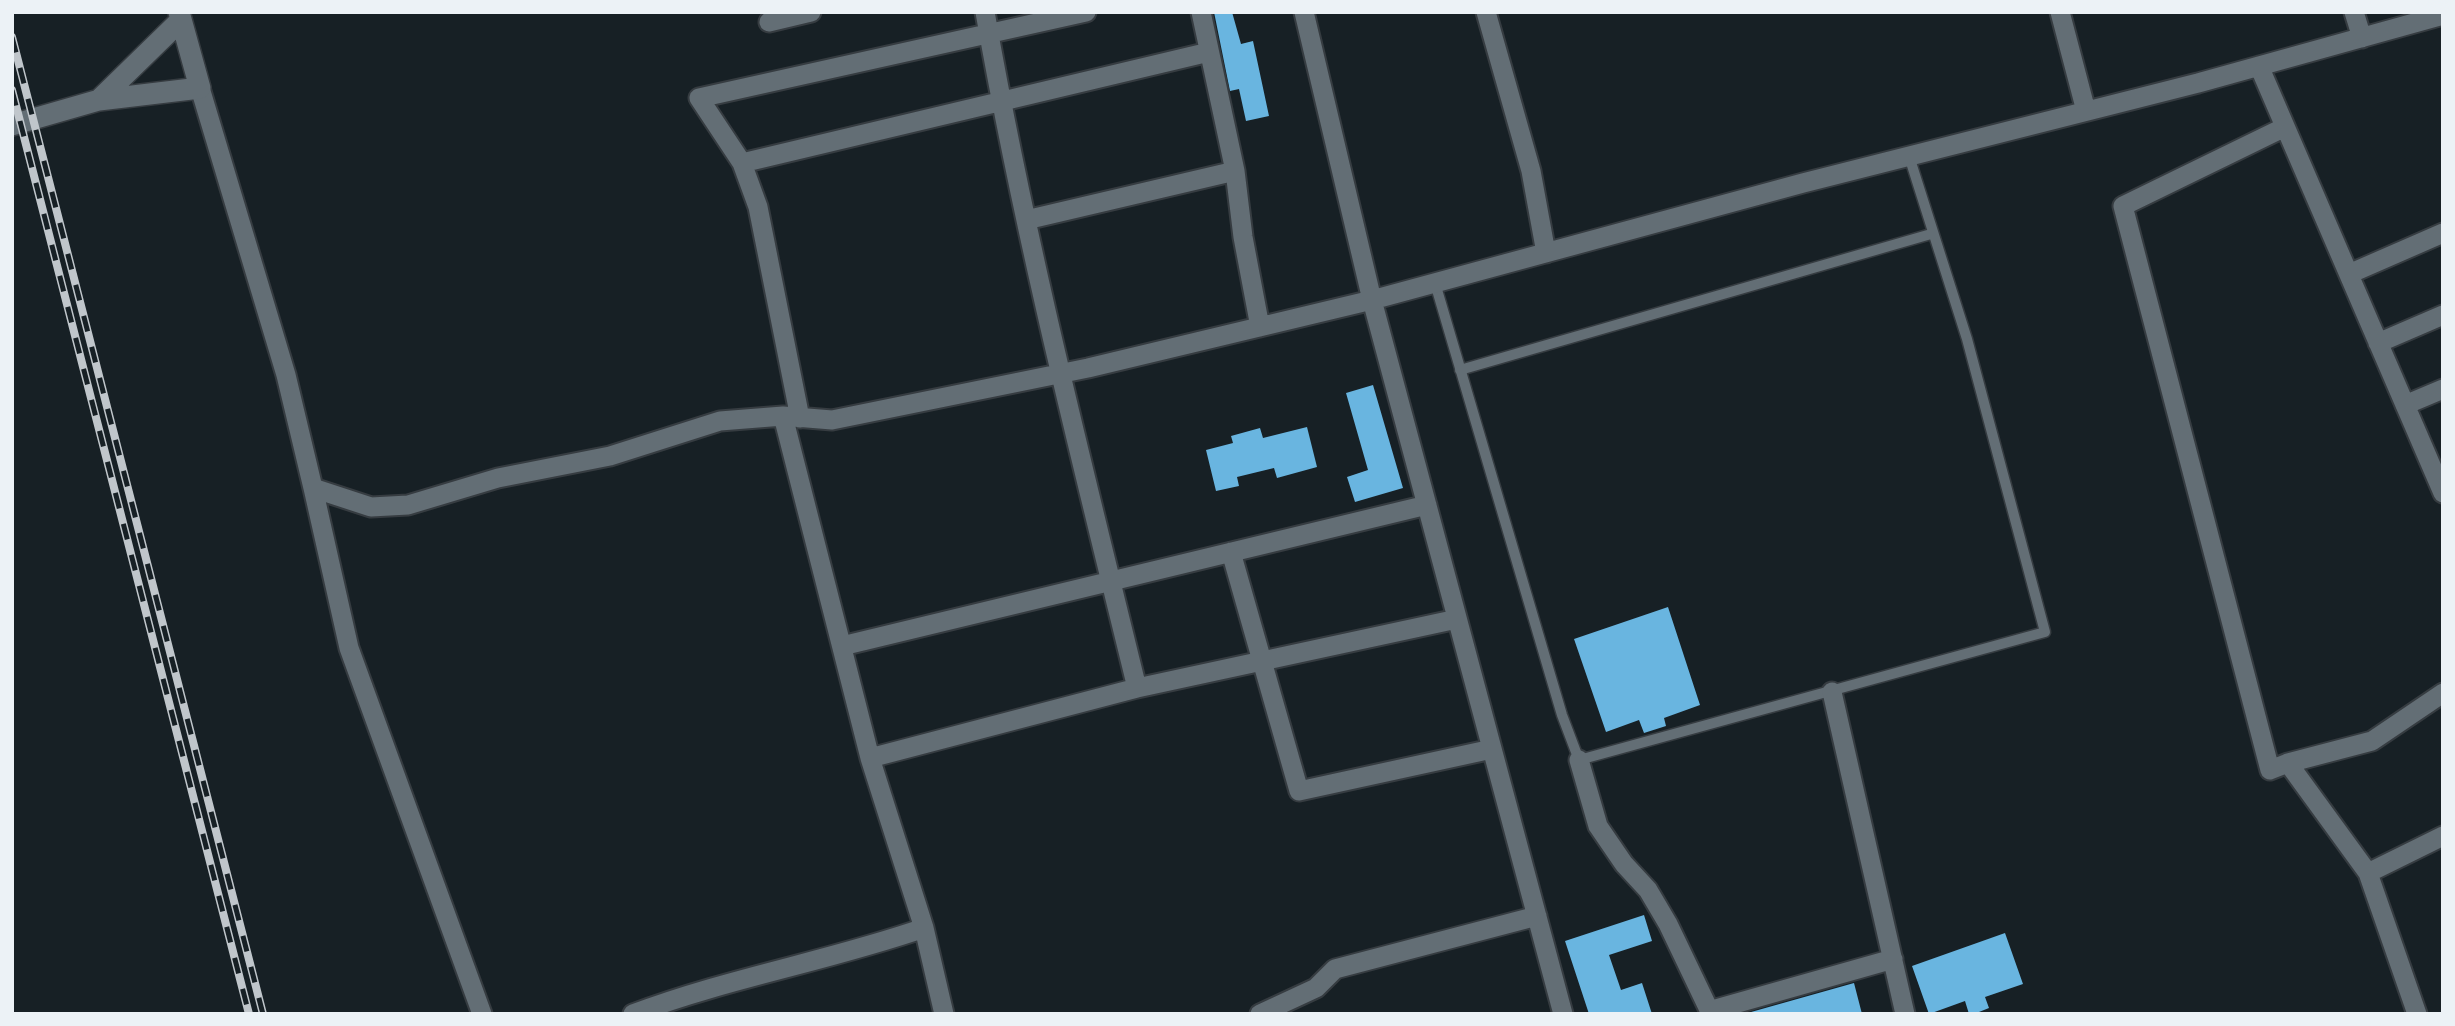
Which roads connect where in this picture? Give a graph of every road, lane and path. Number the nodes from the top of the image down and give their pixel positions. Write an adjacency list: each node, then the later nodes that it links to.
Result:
1 (811, 12): 11 (street)
2 (985, 12): 12 (street)
3 (1086, 12): 12 (street)
4 (1201, 12): 14 (street)
5 (1304, 12): 31 (street)
6 (1486, 12): 28 (street)
7 (2060, 12): 19 (street)
8 (2354, 12): 13 (street)
9 (2443, 15): 13 (street)
10 (180, 16): 16 (street); 17 (street)
11 (769, 22)
12 (989, 34): 18 (street); 23 (street)
13 (2362, 38): 15 (street)
14 (1209, 52): 18 (street); 24 (street)
15 (2259, 66): 19 (street); 21 (street)
16 (200, 88): 17 (street); 41 (street)
17 (99, 100): 20 (street)
18 (1000, 102): 23 (street); 25 (street)
19 (2086, 111): 22 (street)
20 (12, 125)
21 (2285, 127): 29 (street); 54 (street)
22 (1909, 156): 27 (lane); 28 (street)
23 (742, 163): 39 (street)
24 (1235, 171): 25 (street); 33 (street)
25 (1026, 220): 36 (street)
26 (2443, 233): 29 (street)
27 (1931, 234): 35 (lane); 49 (lane)
28 (1546, 253): 30 (street)
29 (2349, 274): 34 (street)
30 (1435, 283): 31 (street); 35 (lane)
31 (1372, 300): 33 (street); 42 (street)
32 (2443, 314): 34 (street)
33 (1260, 327): 36 (street)
34 (2378, 342): 38 (street)
35 (1460, 370): 53 (lane)
36 (1059, 374): 39 (street); 44 (street)
37 (2443, 389): 38 (street)
38 (2405, 405): 40 (street)
39 (792, 417): 41 (street); 46 (street)
40 (2441, 485)
41 (313, 488): 61 (street)
42 (1427, 505): 43 (street); 45 (street)
43 (1231, 552): 44 (street); 47 (street)
44 (1111, 581): 46 (street); 48 (street)
45 (1457, 619): 47 (street); 51 (street)
46 (842, 646): 52 (street)
47 (1262, 661): 48 (street); 51 (street)
48 (1137, 688): 52 (street)
49 (1832, 692): 53 (lane); 59 (street)
50 (2443, 693): 54 (street)
51 (1492, 749): 57 (street)
52 (870, 758): 58 (street)
53 (1579, 760): 60 (street)
54 (2288, 763): 56 (street)
55 (2443, 836): 56 (street)
56 (2368, 873): 67 (street)
57 (1537, 916): 64 (street); 65 (street)
58 (924, 928): 62 (street); 63 (street)
59 (1893, 959): 60 (street); 66 (street)
60 (1710, 1012)
61 (482, 1014)
62 (633, 1014)
63 (944, 1014)
64 (1260, 1014)
65 (1563, 1014)
66 (1905, 1014)
67 (2417, 1014)

